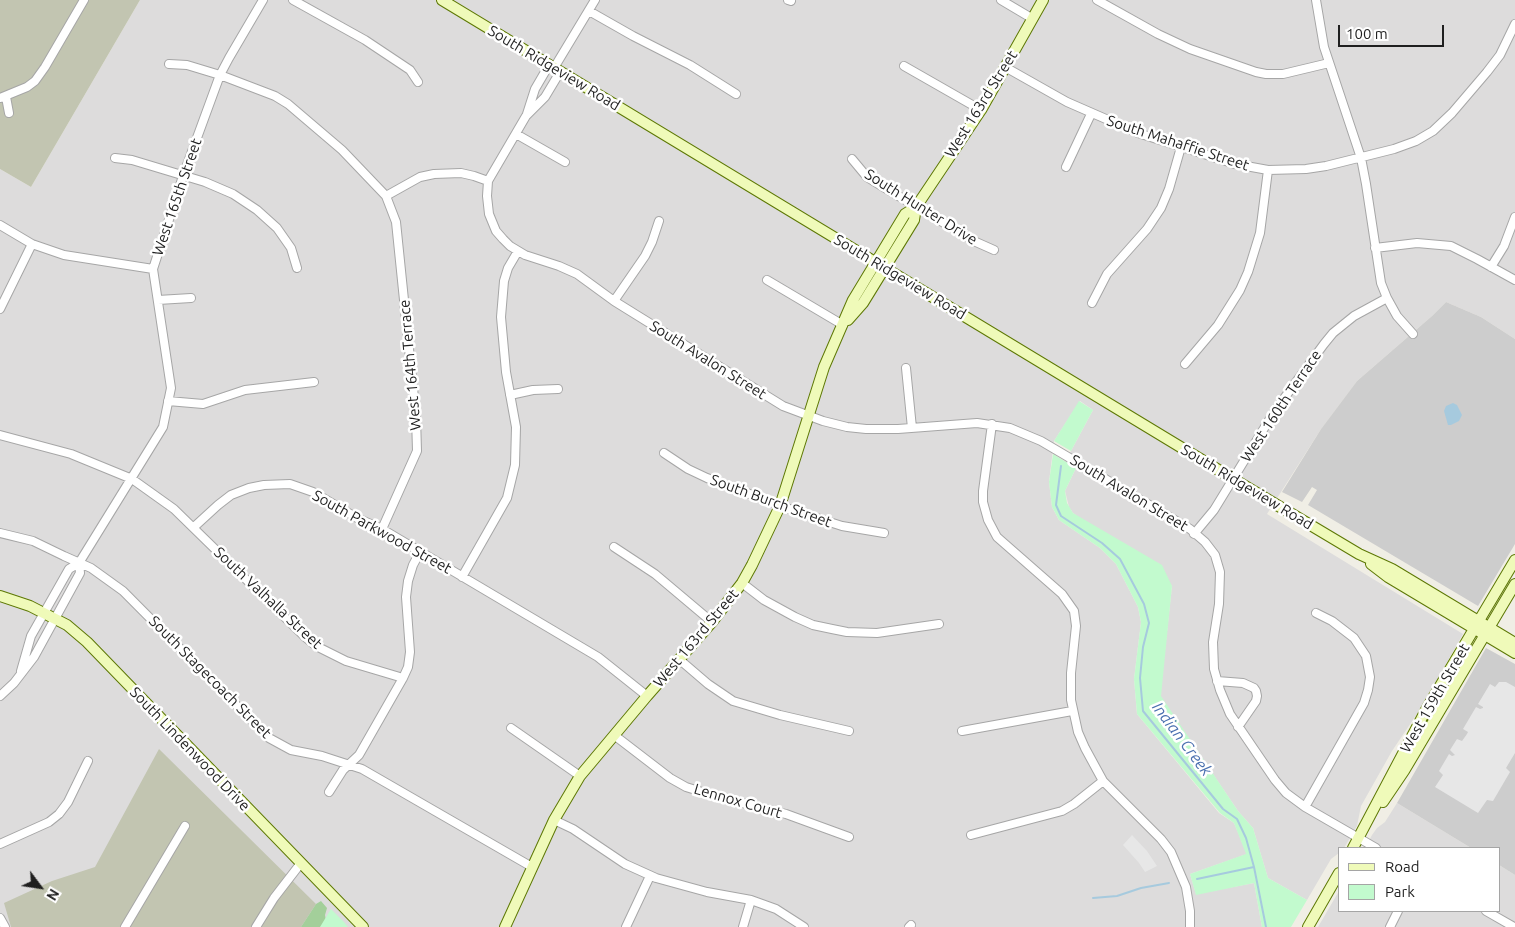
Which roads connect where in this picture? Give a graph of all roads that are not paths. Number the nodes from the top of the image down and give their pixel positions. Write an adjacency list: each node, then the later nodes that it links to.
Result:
1 (84, 0): 21 (street)
2 (263, 0): 18 (street, West 165th Street)
3 (293, 0): 19 (street)
4 (442, 0): 17 (main road, South Ridgeview Road)
5 (595, 0): 10 (street)
6 (1001, 0): 11 (street)
7 (1043, 0): 11 (main road, West 163rd Street)
8 (1097, 0): 13 (street)
9 (1316, 0): 13 (street)
10 (589, 11): 17 (street); 20 (street)
11 (1033, 19): 16 (main road, West 163rd Street)
12 (1515, 24): 29 (street)
13 (1329, 63): 29 (street)
14 (168, 64): 18 (street)
15 (904, 66): 22 (street)
16 (1006, 67): 22 (main road, West 163rd Street); 24 (street, South Mahaffie Street)
17 (555, 68): 25 (street); 25 (street); 45 (main road, South Ridgeview Road)
18 (220, 75): 34 (street, West 165th Street); 36 (street)
19 (418, 82)
20 (736, 94)
21 (3, 97): 23 (street)
22 (981, 110): 37 (main road, West 163rd Street)
23 (10, 113)
24 (1091, 114): 27 (street, South Mahaffie Street); 32 (street)
25 (526, 116): 26 (street)
26 (516, 134): 31 (street); 35 (street)
27 (1181, 147): 33 (street, South Mahaffie Street); 55 (street)
28 (115, 158): 34 (street)
29 (1361, 158): 33 (street, South Mahaffie Street); 42 (street)
30 (852, 159): 37 (street, South Hunter Drive)
31 (566, 162)
32 (1066, 167)
33 (1268, 170): 59 (street)
34 (183, 176): 47 (street); 48 (street, West 165th Street)
35 (488, 181): 36 (street); 44 (street)
36 (386, 196): 74 (street, West 164th Terrace)
37 (916, 207): 43 (street, South Hunter Drive); 45 (main road, West 163rd Street)
38 (1515, 217): 46 (street)
39 (659, 220): 54 (street)
40 (0, 225): 41 (street)
41 (32, 244): 48 (street); 56 (street)
42 (1375, 248): 46 (street); 52 (street)
43 (994, 250)
44 (518, 251): 54 (street, South Avalon Street); 63 (street)
45 (880, 265): 57 (main road, West 163rd Street); 71 (main road, South Ridgeview Road)
46 (1491, 267): 50 (street)
47 (297, 268)
48 (153, 269): 53 (street, West 165th Street)
49 (767, 280): 57 (street)
50 (1515, 280)
51 (191, 298): 53 (street)
52 (1387, 298): 58 (street); 71 (street, West 160th Terrace)
53 (158, 300): 64 (street, West 165th Street)
54 (614, 301): 65 (street, South Avalon Street)
55 (1092, 303)
56 (0, 309)
57 (843, 326): 65 (main road, West 163rd Street)
58 (1412, 334)
59 (1185, 364)
60 (906, 368): 67 (street)
61 (314, 382): 64 (street)
62 (558, 389): 63 (street)
63 (510, 395): 82 (street)
64 (168, 401): 70 (street, West 165th Street)
65 (809, 416): 67 (street, South Avalon Street); 72 (main road, West 163rd Street)
66 (992, 424): 67 (street, South Avalon Street); 77 (street, South Avalon Street); 101 (street)
67 (912, 428)
68 (0, 435): 70 (street)
69 (664, 453): 72 (street, South Burch Street)
70 (132, 479): 73 (street); 81 (street, West 165th Street)
71 (1233, 479): 77 (street, West 160th Terrace); 91 (main road, South Ridgeview Road)
72 (780, 506): 75 (street, South Burch Street); 83 (main road, West 163rd Street)
73 (194, 528): 74 (street, South Parkwood Street); 97 (street, South Valhalla Street)
74 (382, 529): 79 (street, South Parkwood Street)
75 (884, 532)
76 (0, 533): 81 (street, South Stagecoach Street)
77 (1194, 534): 98 (street, South Avalon Street)
78 (614, 547): 89 (street)
79 (420, 552): 82 (street, South Parkwood Street); 97 (street)
80 (1515, 560): 91 (main road, West 159th Street)
81 (79, 563): 86 (street, West 165th Street); 88 (street, West 165th Street); 108 (street, South Stagecoach Street)
82 (462, 576): 100 (street, South Parkwood Street)
83 (742, 583): 89 (main road, West 163rd Street); 90 (street)
84 (1515, 584): 92 (main road, West 159th Street)
85 (0, 596): 86 (main road, South Lindenwood Drive)
86 (44, 613): 88 (main road, South Lindenwood Drive); 96 (street, West 165th Street)
87 (1316, 613): 112 (street)
88 (55, 619): 96 (street, West 165th Street); 121 (main road, South Lindenwood Drive)
89 (712, 622): 95 (main road, West 163rd Street)
90 (939, 624)
91 (1477, 625): 92 (main road, South Ridgeview Road); 117 (main road, West 159th Street)
92 (1487, 631): 93 (main road, South Ridgeview Road); 94 (main road, South Ridgeview Road); 117 (main road, West 159th Street)
93 (1515, 643)
94 (1515, 653)
95 (680, 660): 100 (main road, West 163rd Street); 104 (street)
96 (21, 671): 99 (street, West 165th Street)
97 (404, 678): 108 (street)
98 (1217, 681): 102 (street, South Avalon Street); 102 (street)
99 (0, 696)
100 (647, 696): 106 (main road, West 163rd Street)
101 (1072, 711): 105 (street); 110 (street)
102 (1238, 727): 112 (street, South Avalon Street)
103 (510, 728): 109 (street)
104 (849, 731)
105 (962, 731)
106 (614, 735): 109 (main road, West 163rd Street); 116 (street, Lennox Court)
107 (88, 761): 118 (street)
108 (349, 764): 111 (street); 122 (street, South Stagecoach Street)
109 (580, 776): 113 (main road, West 163rd Street)
110 (1103, 781): 115 (street); 138 (street)
111 (329, 792)
112 (1304, 807): 117 (street, South Avalon Street)
113 (554, 820): 122 (main road, West 163rd Street); 124 (street)
114 (184, 826): 131 (street)
115 (970, 835)
116 (848, 837)
117 (1359, 838): 119 (main road, West 159th Street); 120 (street, South Avalon Street)
118 (0, 844)
119 (1354, 847)
120 (1374, 847)
121 (301, 863): 132 (street); 133 (main road, South Lindenwood Drive)
122 (532, 867): 134 (main road, West 163rd Street)
123 (1338, 875): 139 (main road)
124 (650, 876): 125 (street); 135 (street)
125 (751, 900): 136 (street); 137 (street)
126 (1398, 912): 140 (street)
127 (1488, 912): 129 (street)
128 (0, 918): 130 (street)
129 (1502, 919): 141 (street); 142 (street)
130 (5, 927)
131 (125, 927)
132 (256, 927)
133 (363, 927)
134 (506, 927)
135 (626, 927)
136 (743, 927)
137 (804, 927)
138 (1190, 927)
139 (1308, 927)
140 (1390, 927)
141 (1498, 927)
142 (1514, 927)

